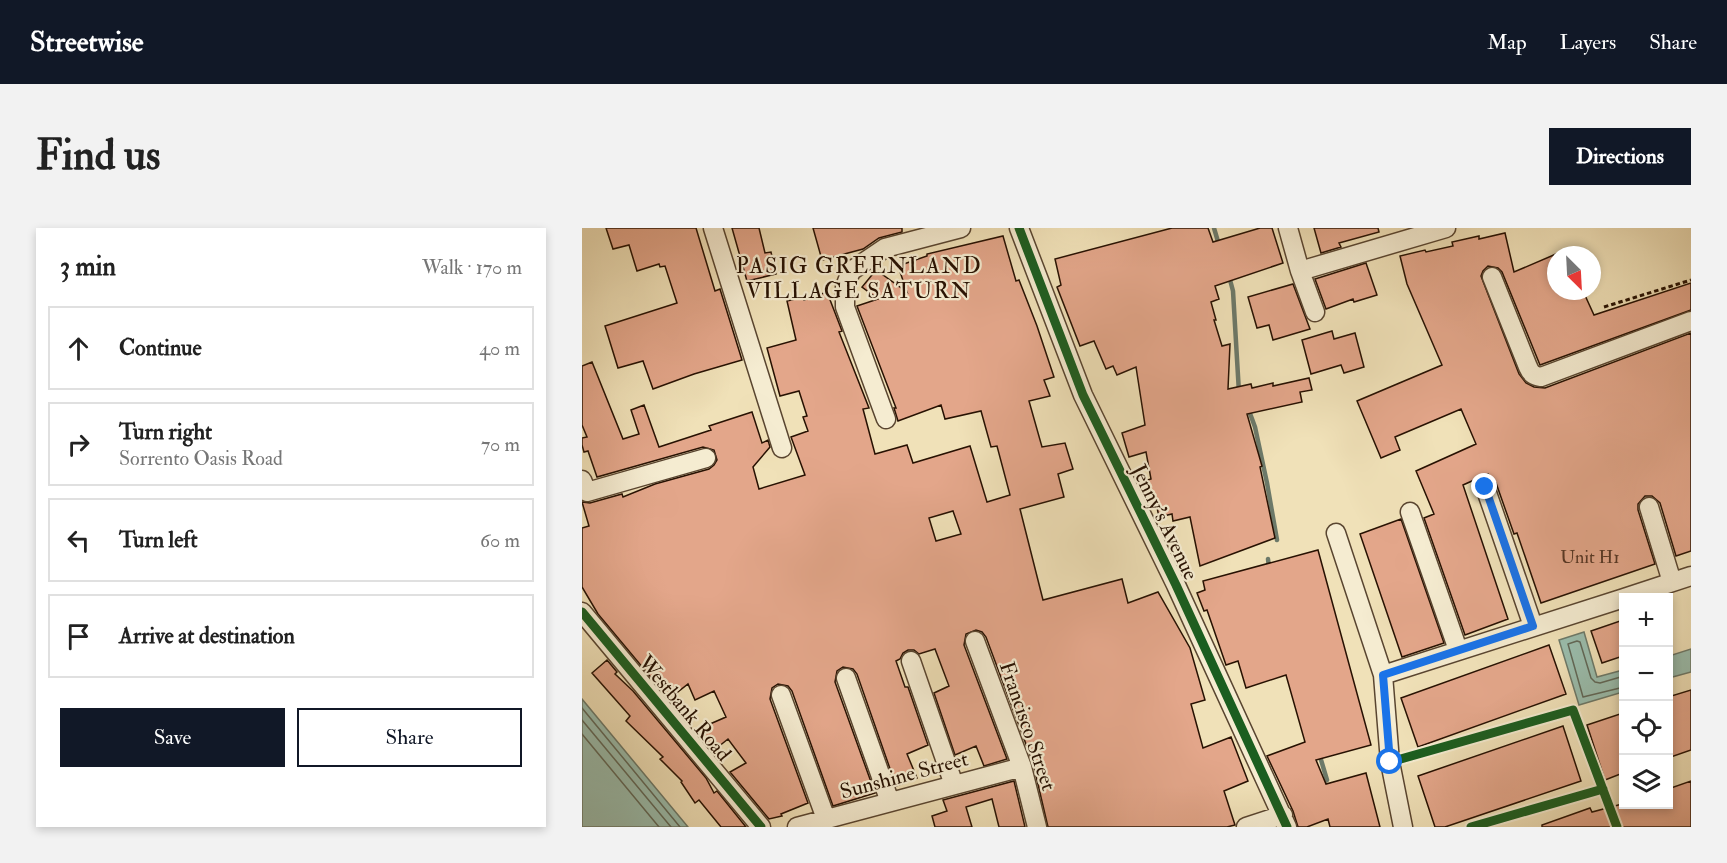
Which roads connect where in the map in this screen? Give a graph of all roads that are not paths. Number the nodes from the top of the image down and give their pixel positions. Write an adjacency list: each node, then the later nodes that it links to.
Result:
1 (713, 228): 11 (street)
2 (961, 228): 10 (street)
3 (1019, 228): 34 (street, Jenny's Avenue)
4 (1288, 228): 6 (street)
5 (1440, 229): 6 (street)
6 (1300, 271): 8 (street)
7 (1492, 277): 9 (street)
8 (1315, 312)
9 (1691, 321)
10 (886, 419)
11 (782, 448)
12 (706, 459): 13 (street)
13 (582, 480)
14 (1485, 487): 23 (street)
15 (1648, 507): 19 (street)
16 (1410, 512): 25 (street)
17 (1336, 533): 27 (street)
18 (1691, 576): 19 (street)
19 (1672, 582): 20 (street)
20 (1639, 593)
21 (1619, 600): 23 (street)
22 (582, 612): 35 (street, Westbank Road)
23 (1533, 626): 25 (street)
24 (975, 641): 30 (street, Francisco Street)
25 (1458, 651): 27 (street)
26 (911, 661): 31 (street)
27 (1383, 675): 39 (street)
28 (846, 678): 32 (street)
29 (781, 695): 33 (street)
30 (1022, 767): 31 (street, Sunshine Street); 37 (street, Francisco Street)
31 (954, 785): 32 (street, Sunshine Street)
32 (890, 802): 33 (street, Sunshine Street)
33 (826, 819): 36 (street, Sunshine Street)
34 (1285, 821): 38 (street)
35 (761, 827)
36 (798, 827)
37 (1037, 827)
38 (1246, 827)
39 (1403, 827)

